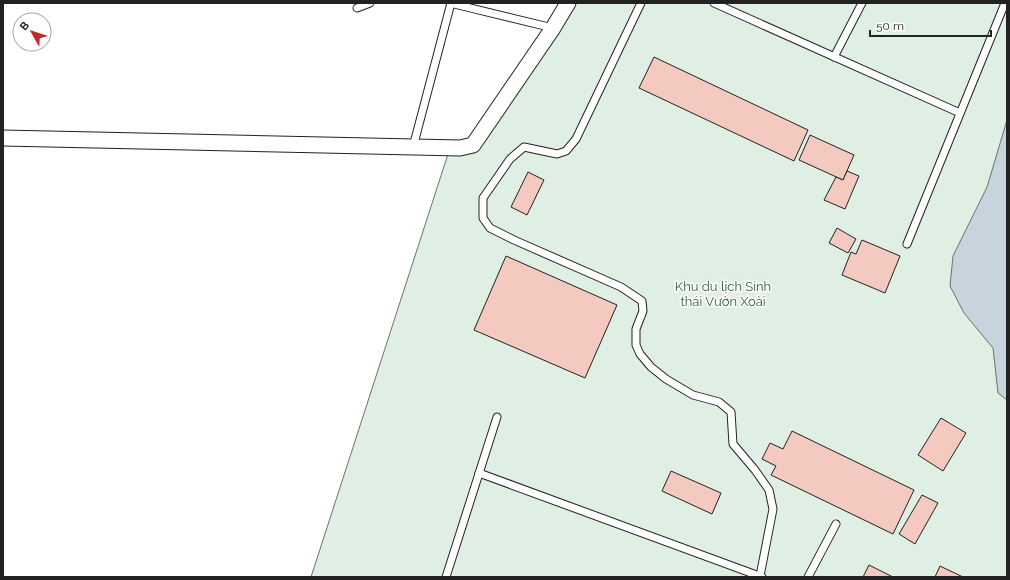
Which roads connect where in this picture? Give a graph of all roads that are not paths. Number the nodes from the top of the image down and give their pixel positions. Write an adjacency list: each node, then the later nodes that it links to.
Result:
1 (370, 3): 8 (lane)
2 (450, 3): 9 (lane); 13 (lane)
3 (568, 3): 9 (street)
4 (641, 3): 19 (lane)
5 (714, 3): 10 (lane)
6 (862, 3): 10 (lane)
7 (1004, 3): 11 (lane)
8 (357, 8)
9 (554, 28): 13 (street)
10 (834, 57): 11 (lane)
11 (960, 113): 14 (lane)
12 (3, 138): 13 (street)
13 (413, 147)
14 (907, 244)
15 (497, 417): 16 (lane)
16 (479, 473): 18 (lane); 19 (lane)
17 (836, 524): 20 (lane)
18 (446, 577)
19 (761, 577)
20 (808, 577)

